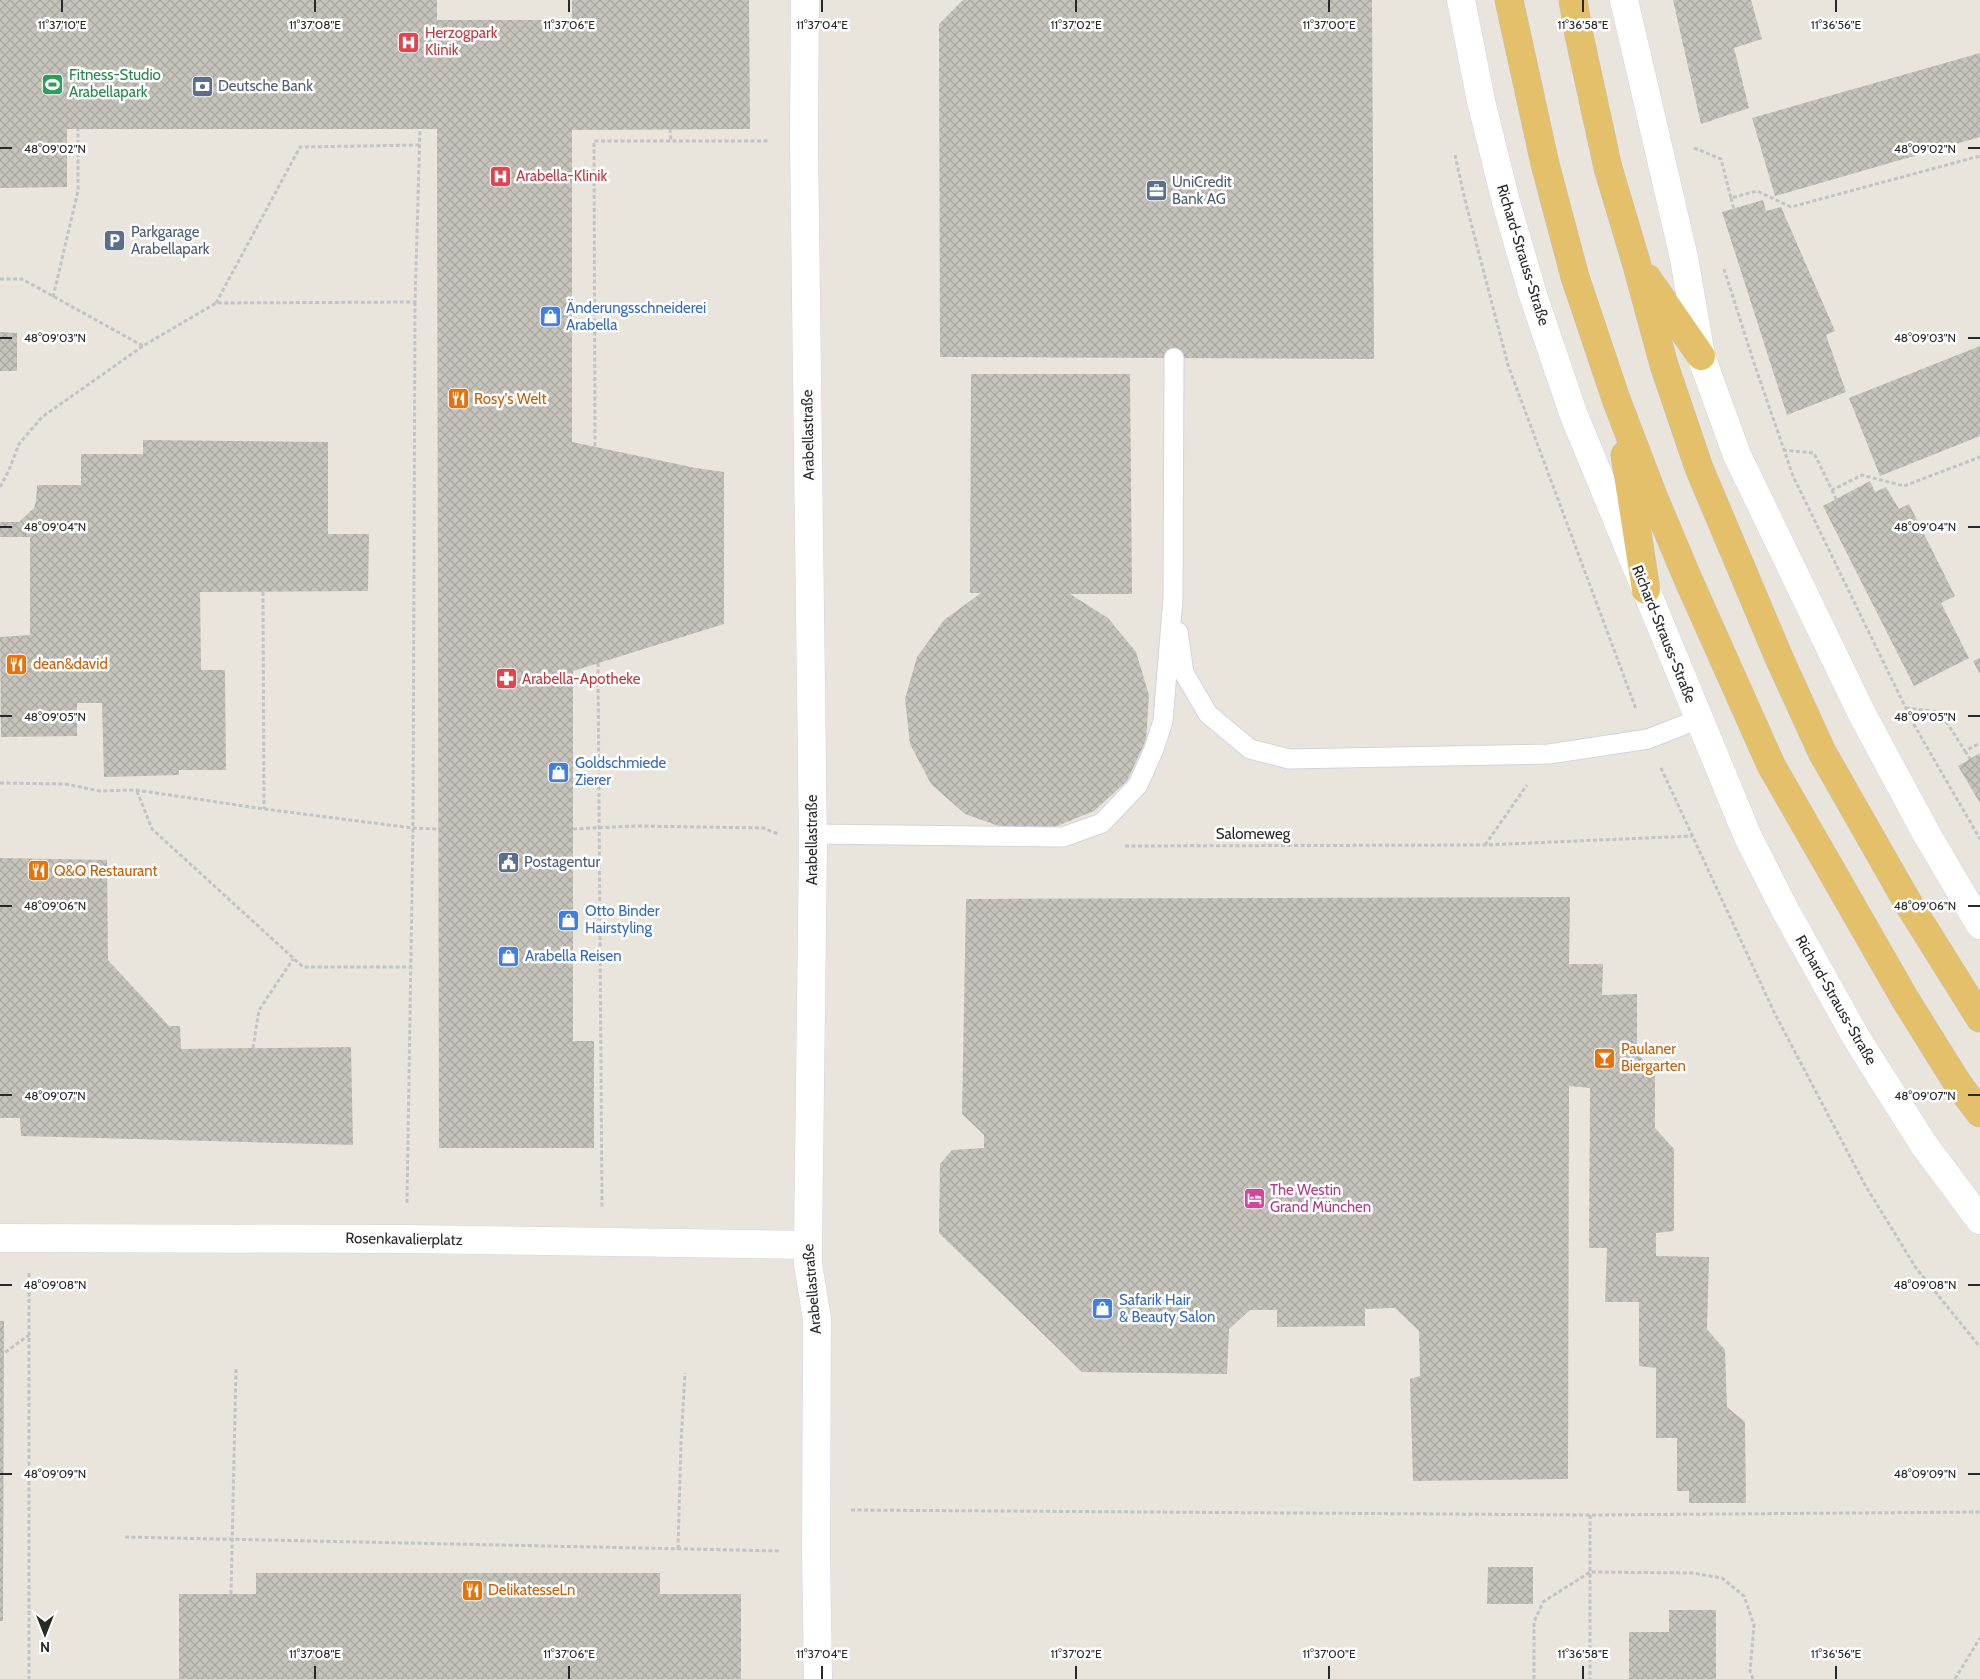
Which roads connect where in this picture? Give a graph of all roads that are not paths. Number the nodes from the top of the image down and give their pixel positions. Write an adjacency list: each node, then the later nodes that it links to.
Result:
1 (805, 0): 13 (street, Arabellastraße)
2 (1461, 0): 10 (street, Richard-Strauss-Straße)
3 (1509, 0): 9 (highway)
4 (1573, 0): 6 (highway)
5 (1624, 0): 7 (street)
6 (1636, 262): 7 (highway); 15 (highway)
7 (1701, 356): 14 (street)
8 (1174, 358): 11 (lane)
9 (1616, 399): 10 (highway); 16 (highway)
10 (1646, 590): 12 (street, Richard-Strauss-Straße)
11 (1174, 598): 12 (lane); 13 (lane)
12 (1699, 718): 17 (street, Richard-Strauss-Straße)
13 (813, 840): 19 (street, Arabellastraße)
14 (1980, 925)
15 (1980, 1018)
16 (1980, 1113)
17 (1980, 1220)
18 (0, 1238): 19 (street, Rosenkavalierplatz)
19 (808, 1245): 20 (street, Arabellastraße)
20 (818, 1679)

